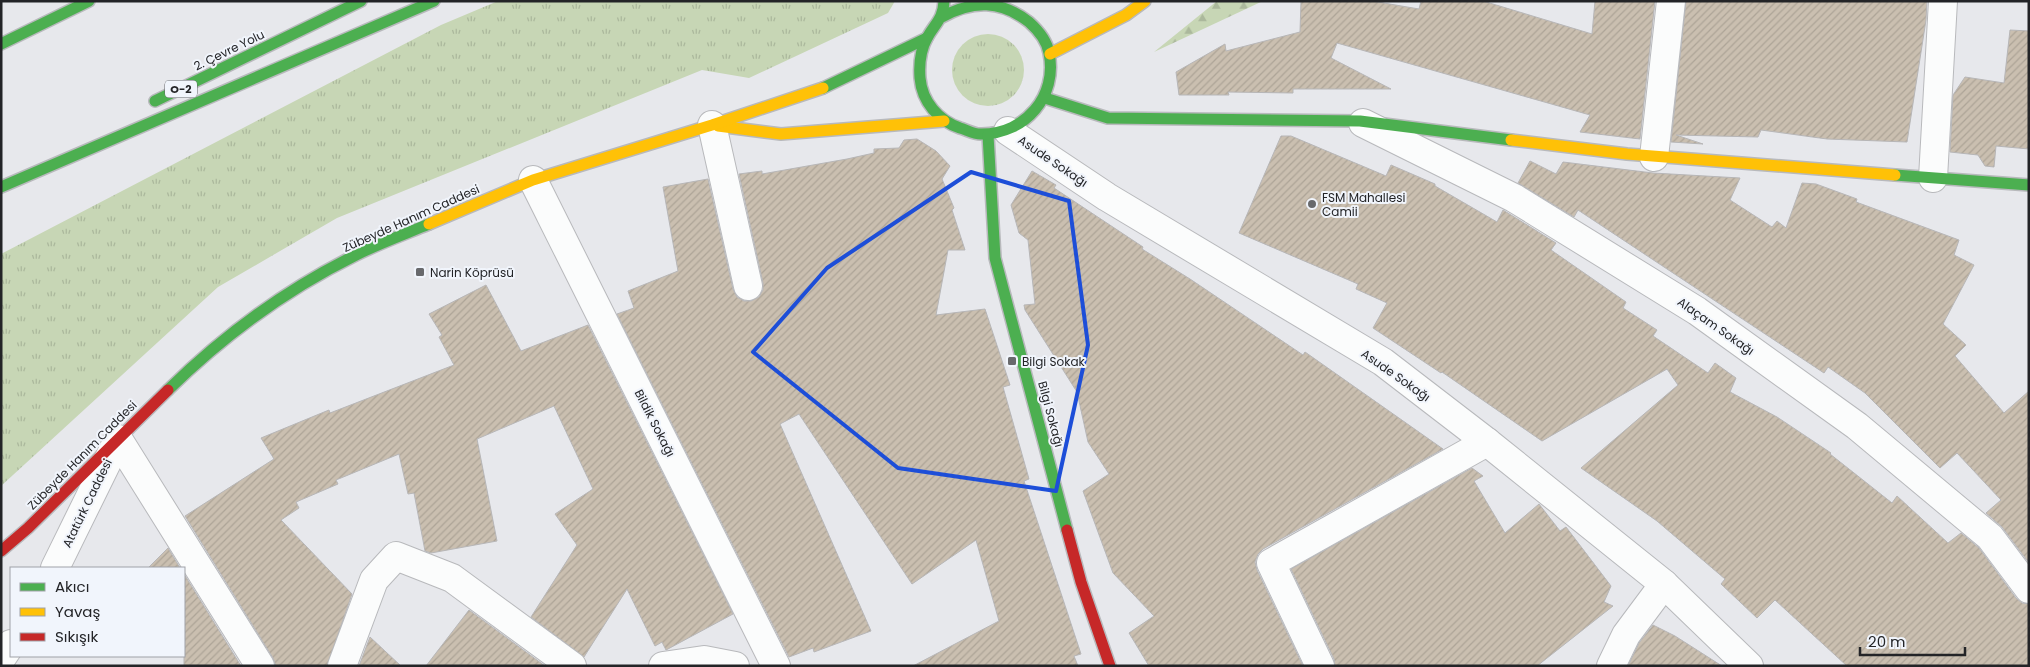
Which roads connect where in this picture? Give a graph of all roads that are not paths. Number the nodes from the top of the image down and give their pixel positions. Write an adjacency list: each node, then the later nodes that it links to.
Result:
1 (89, 1): 11 (main road)
2 (361, 1): 14 (main road, 2. Çevre Yolu / O-2)
3 (434, 1): 25 (main road)
4 (944, 1): 9 (main road)
5 (1145, 1): 12 (main road)
6 (1671, 1): 20 (street)
7 (1943, 1): 22 (street)
8 (1001, 3): 9 (main road); 12 (main road)
9 (942, 17): 10 (main road)
10 (927, 38): 15 (main road); 17 (main road, Zübeyde Hanım Caddesi)
11 (1, 44)
12 (1050, 54): 13 (main road)
13 (1045, 98): 16 (main road); 18 (main road)
14 (142, 108)
15 (944, 121): 17 (main road); 18 (main road)
16 (1360, 121): 20 (main road); 32 (street, Alaçam Sokağı)
17 (712, 125): 23 (main road, Zübeyde Hanım Caddesi); 26 (street)
18 (998, 133): 28 (street, Asude Sokağı); 41 (main road, Bilgi Sokağı)
19 (45, 155): 21 (main road)
20 (1654, 157): 22 (main road)
21 (1, 176)
22 (1932, 178): 24 (main road)
23 (533, 180): 27 (main road, Zübeyde Hanım Caddesi); 40 (street, Bildik Sokağı)
24 (2029, 185)
25 (1, 187)
26 (748, 286)
27 (118, 439): 29 (main road, Zübeyde Hanım Caddesi); 30 (street, Atatürk Caddesi); 35 (street)
28 (1488, 442): 31 (street, Asude Sokağı); 42 (street)
29 (4, 555)
30 (55, 567)
31 (1664, 584): 43 (street); 44 (street, Asude Sokağı)
32 (2029, 589)
33 (10, 646): 34 (street)
34 (1, 659)
35 (260, 666)
36 (342, 666): 37 (street)
37 (572, 666)
38 (663, 666): 39 (street)
39 (735, 666)
40 (776, 666)
41 (1110, 666)
42 (1320, 666)
43 (1611, 666)
44 (1749, 666)

